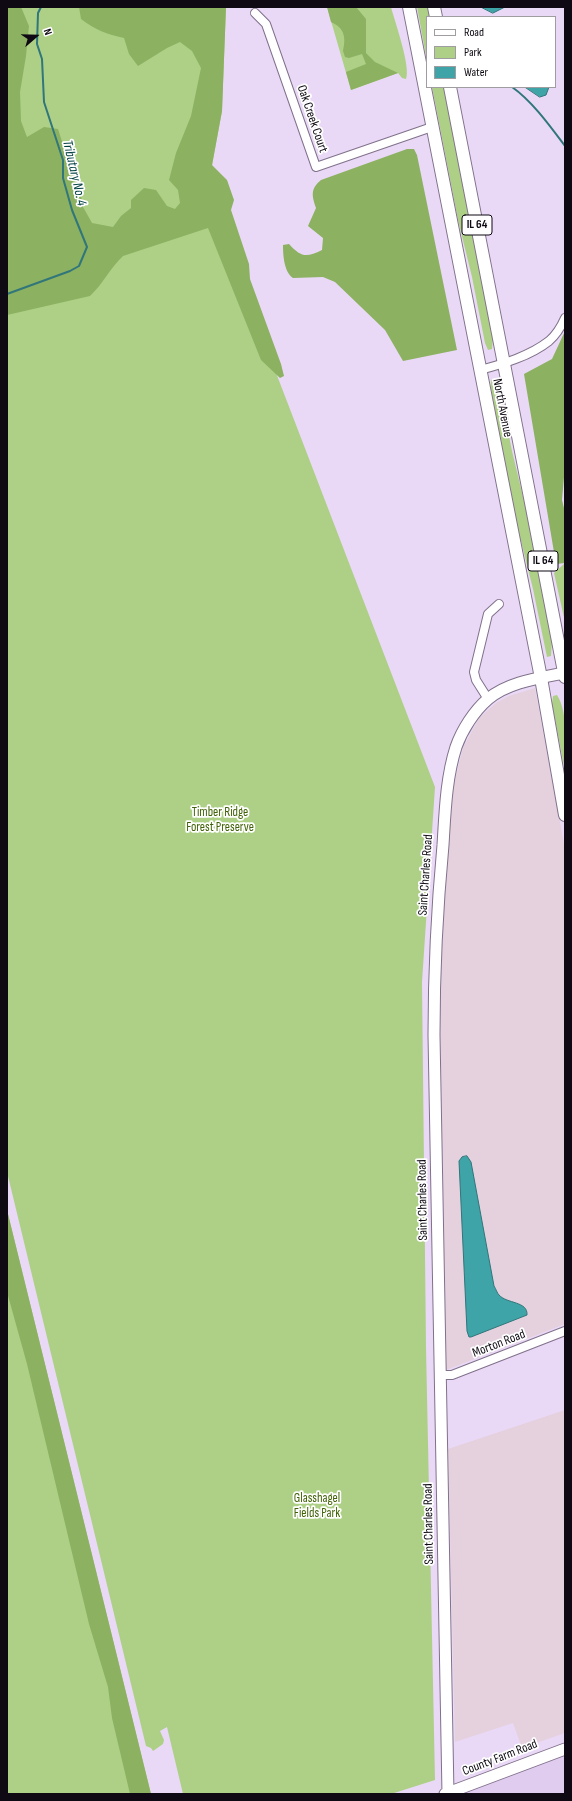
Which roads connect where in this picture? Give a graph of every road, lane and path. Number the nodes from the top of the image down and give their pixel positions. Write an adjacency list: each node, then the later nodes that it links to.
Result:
1 (409, 7): 4 (main road, North Avenue / IL 64)
2 (255, 13): 4 (street, Oak Creek Court)
3 (450, 88): 6 (main road, North Avenue / IL 64)
4 (432, 127): 7 (main road, North Avenue / IL 64)
5 (565, 318): 6 (street)
6 (504, 363): 7 (street); 9 (main road, North Avenue / IL 64)
7 (480, 370): 10 (main road, North Avenue / IL 64)
8 (499, 604): 11 (street)
9 (565, 675): 10 (street, Saint Charles Road)
10 (541, 678): 11 (street, Saint Charles Road); 12 (main road, North Avenue / IL 64)
11 (488, 699): 14 (street, Saint Charles Road)
12 (565, 815)
13 (565, 1331): 14 (street, Morton Road)
14 (440, 1375): 16 (street, Saint Charles Road)
15 (565, 1749): 16 (street, County Farm Road)
16 (447, 1794)

